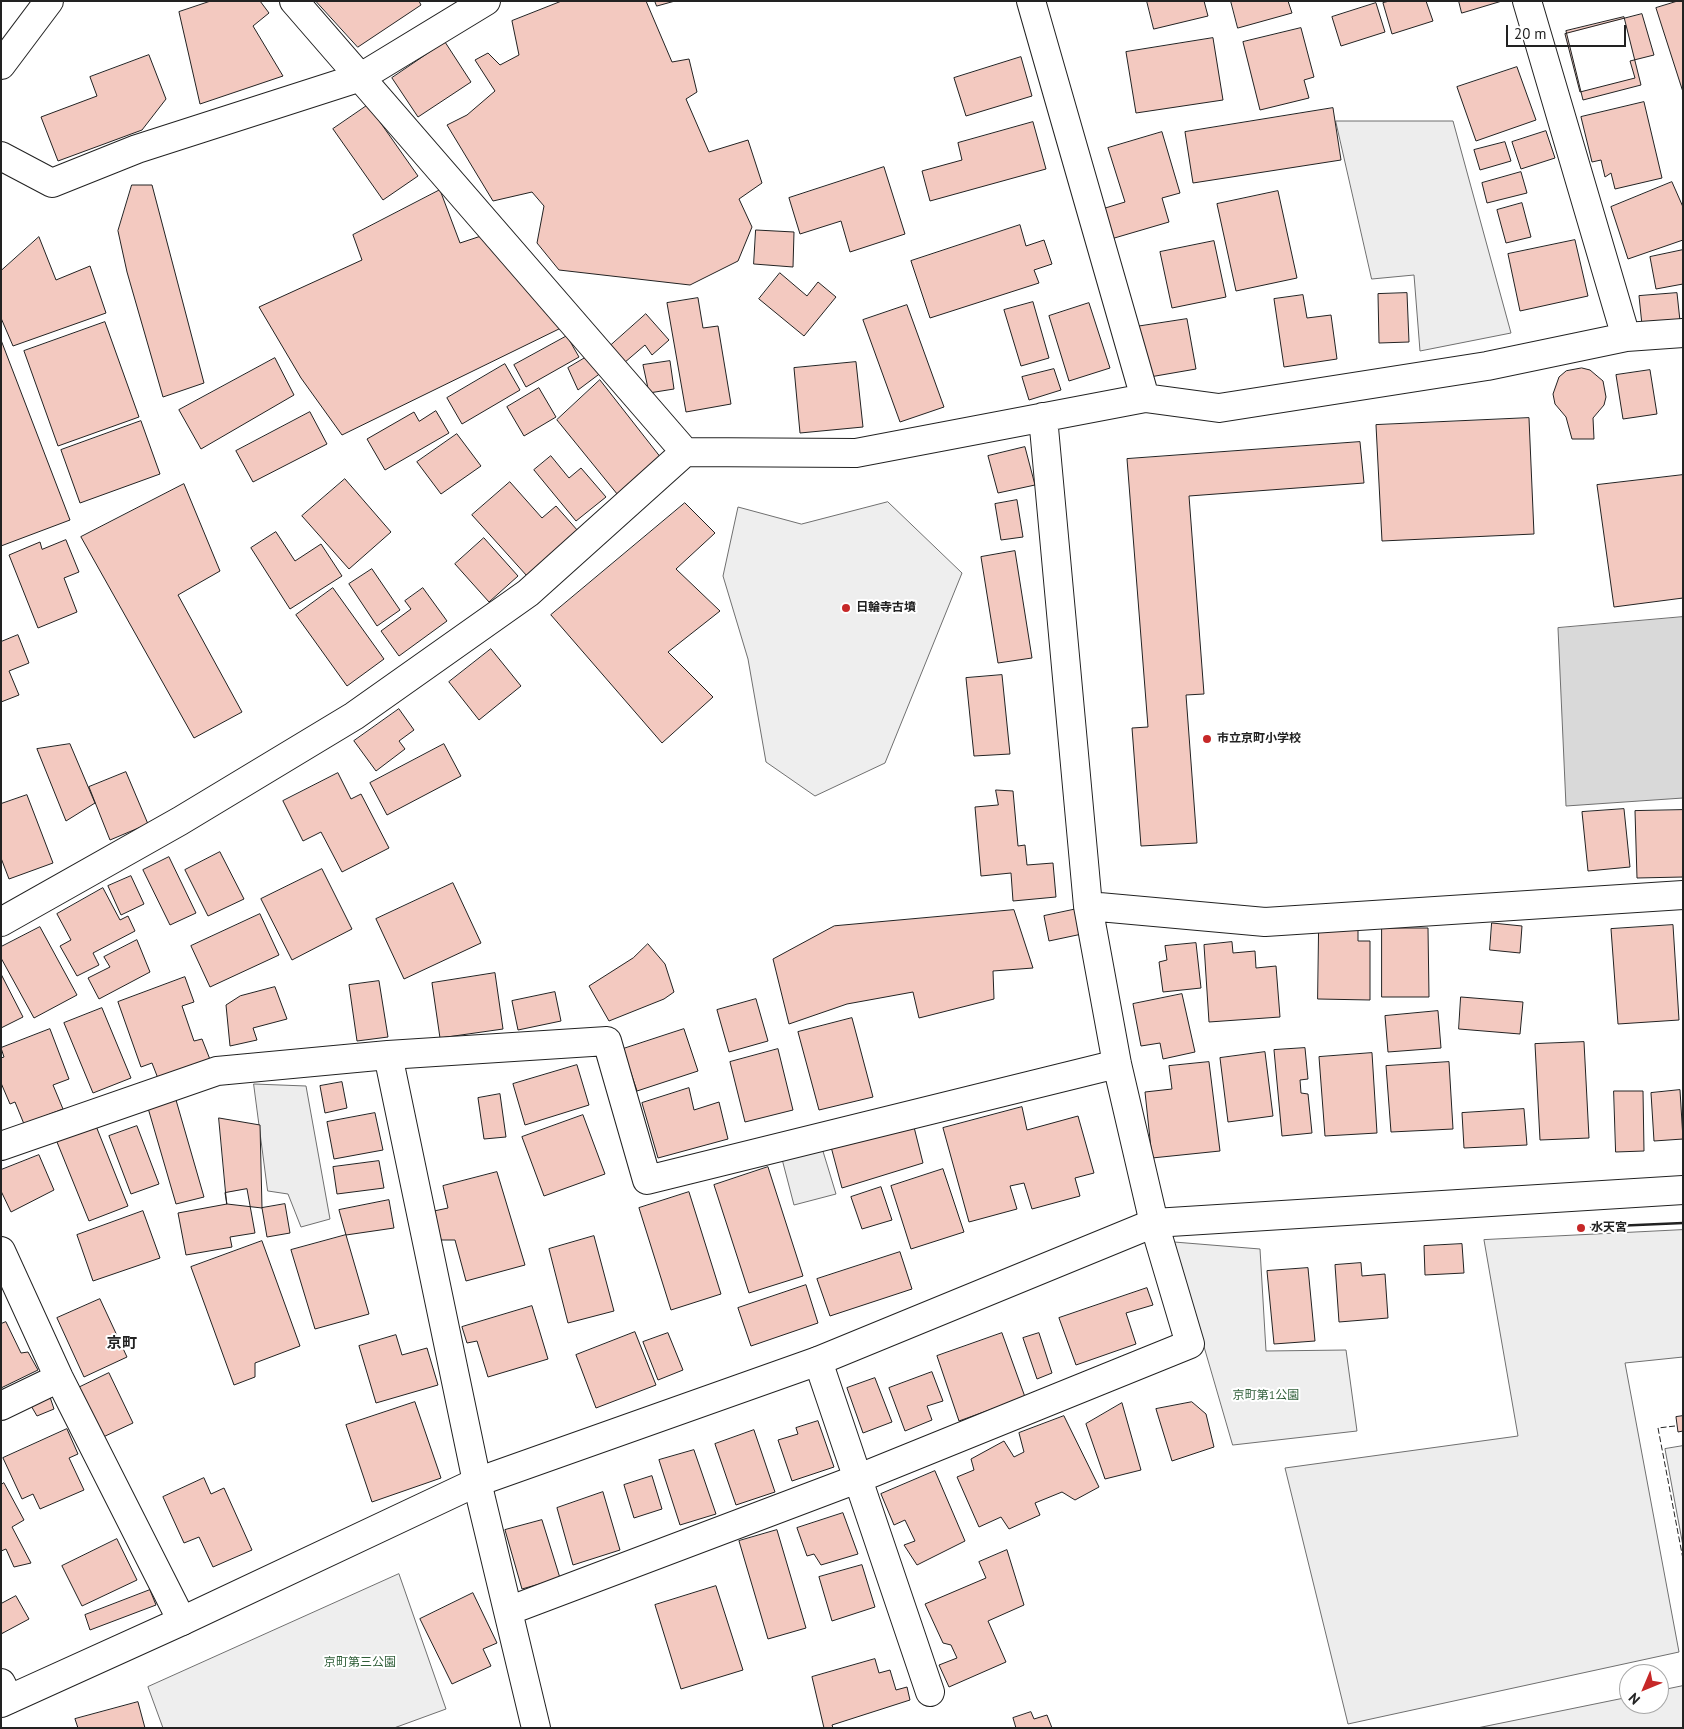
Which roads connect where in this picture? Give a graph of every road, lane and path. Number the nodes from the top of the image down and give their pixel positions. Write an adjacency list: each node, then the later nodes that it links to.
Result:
1 (49, 1): 6 (street)
2 (294, 1): 7 (street)
3 (486, 1): 7 (street)
4 (1031, 1): 11 (street)
5 (1527, 1): 10 (street)
6 (1, 65)
7 (361, 77): 8 (street); 13 (street)
8 (1, 156)
9 (1683, 332): 10 (street)
10 (1626, 337): 11 (street)
11 (1145, 398): 12 (street)
12 (1043, 417): 13 (street); 15 (street)
13 (685, 452): 16 (street)
14 (1683, 895): 15 (street)
15 (1088, 906): 18 (street)
16 (1, 922)
17 (388, 1055): 18 (street); 19 (street); 27 (street)
18 (1117, 1064): 21 (street)
19 (1, 1146)
20 (1683, 1190): 21 (street)
21 (1154, 1223): 23 (street); 26 (street)
22 (1, 1251): 24 (street)
23 (818, 1361): 26 (street); 27 (street)
24 (59, 1378): 25 (street); 29 (street)
25 (1, 1406)
26 (857, 1479): 28 (street); 30 (street)
27 (477, 1482): 28 (street); 29 (street)
28 (508, 1611): 32 (street)
29 (182, 1621): 31 (street)
30 (930, 1692)
31 (4, 1695)
32 (536, 1728)

